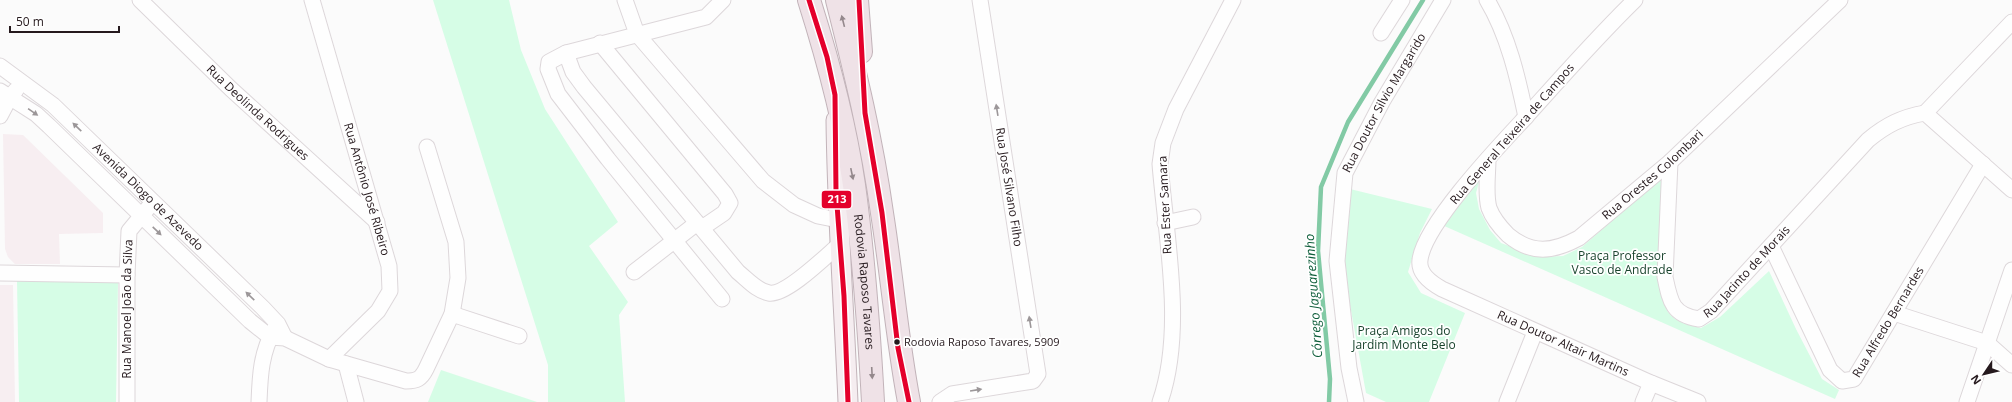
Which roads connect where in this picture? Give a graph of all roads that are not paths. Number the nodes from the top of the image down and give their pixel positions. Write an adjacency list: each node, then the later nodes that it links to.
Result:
1 (140, 0): 37 (street, Rua Deolinda Rodrigues)
2 (312, 0): 37 (street, Rua Antônio José Ribeiro)
3 (625, 0): 16 (street)
4 (723, 0): 16 (street)
5 (809, 0): 22 (highway, Rodovia Raposo Tavares)
6 (853, 0): 66 (highway, one-way to 6)
7 (980, 0): 67 (street, Rua José Silvano Filho, one-way to 7)
8 (1233, 0): 38 (street, Rua Ester Samara)
9 (1402, 0): 15 (street)
10 (1443, 0): 69 (street, Rua Doutor Silvio Margarido)
11 (1488, 0): 25 (street)
12 (1636, 0): 25 (street, Rua General Teixeira de Campos)
13 (1840, 0): 28 (street, Rua Orestes Colombari)
14 (2012, 22): 23 (street)
15 (1381, 33)
16 (637, 34): 17 (street); 36 (street)
17 (600, 43): 18 (street); 39 (street)
18 (566, 53): 39 (street); 40 (street)
19 (0, 68): 20 (street, Avenida Diogo de Azevedo)
20 (23, 82): 21 (street); 30 (street, Avenida Diogo de Azevedo, one-way to 20)
21 (5, 94): 24 (street); 32 (street, Avenida Diogo de Azevedo, one-way to 32)
22 (835, 95): 36 (main road); 65 (highway, Rodovia Raposo Tavares, one-way to 65)
23 (1925, 113): 29 (street); 42 (street, Rua Jacinto de Morais)
24 (0, 116)
25 (1526, 117): 27 (street, Rua General Teixeira de Campos)
26 (427, 147): 50 (street)
27 (1488, 159): 28 (street, Rua Orestes Colombari); 47 (street, Rua General Teixeira de Campos)
28 (1670, 162): 42 (street, Rua Jacinto de Morais)
29 (1983, 164): 31 (street); 49 (street, Rua Alfredo Bernardes)
30 (136, 184): 32 (street); 33 (street, Avenida Diogo de Azevedo)
31 (2012, 190)
32 (128, 202): 34 (street, Avenida Diogo de Azevedo)
33 (154, 203): 34 (street, Rua Manoel João da Silva); 51 (street, Avenida Diogo de Azevedo, one-way to 33)
34 (141, 215): 46 (street, Rua Manoel João da Silva); 54 (street, Avenida Diogo de Azevedo, one-way to 54)
35 (1193, 217): 38 (street)
36 (838, 220): 41 (main road)
37 (378, 222): 57 (street, Rua Antônio José Ribeiro)
38 (1165, 223): 68 (street, Rua Ester Samara)
39 (699, 226): 40 (street); 41 (street)
40 (674, 240): 44 (street); 48 (street)
41 (840, 244): 64 (main road)
42 (1771, 246): 49 (street, Rua Alfredo Bernardes)
43 (2012, 270): 56 (street)
44 (634, 272)
45 (0, 273): 46 (street)
46 (127, 275): 61 (street, Rua Manoel João da Silva)
47 (1429, 282): 52 (street, Rua Doutor Altair Martins)
48 (722, 299)
49 (1894, 312): 56 (street)
50 (452, 314): 53 (street); 58 (street)
51 (278, 324): 54 (street); 55 (street, Avenida Diogo de Azevedo)
52 (1535, 332): 60 (street, Rua Doutor Altair Martins); 70 (street)
53 (519, 336)
54 (270, 337): 55 (street); 62 (street)
55 (285, 338): 57 (street)
56 (1987, 343): 59 (street); 73 (street)
57 (329, 359): 58 (street)
58 (346, 364): 63 (street)
59 (2012, 365)
60 (1651, 383): 71 (street); 72 (street, Rua Doutor Altair Martins)
61 (127, 402)
62 (259, 402)
63 (356, 402)
64 (848, 402)
65 (874, 402)
66 (909, 402)
67 (940, 402)
68 (1160, 402)
69 (1356, 402)
70 (1507, 402)
71 (1642, 402)
72 (1698, 402)
73 (1967, 402)

